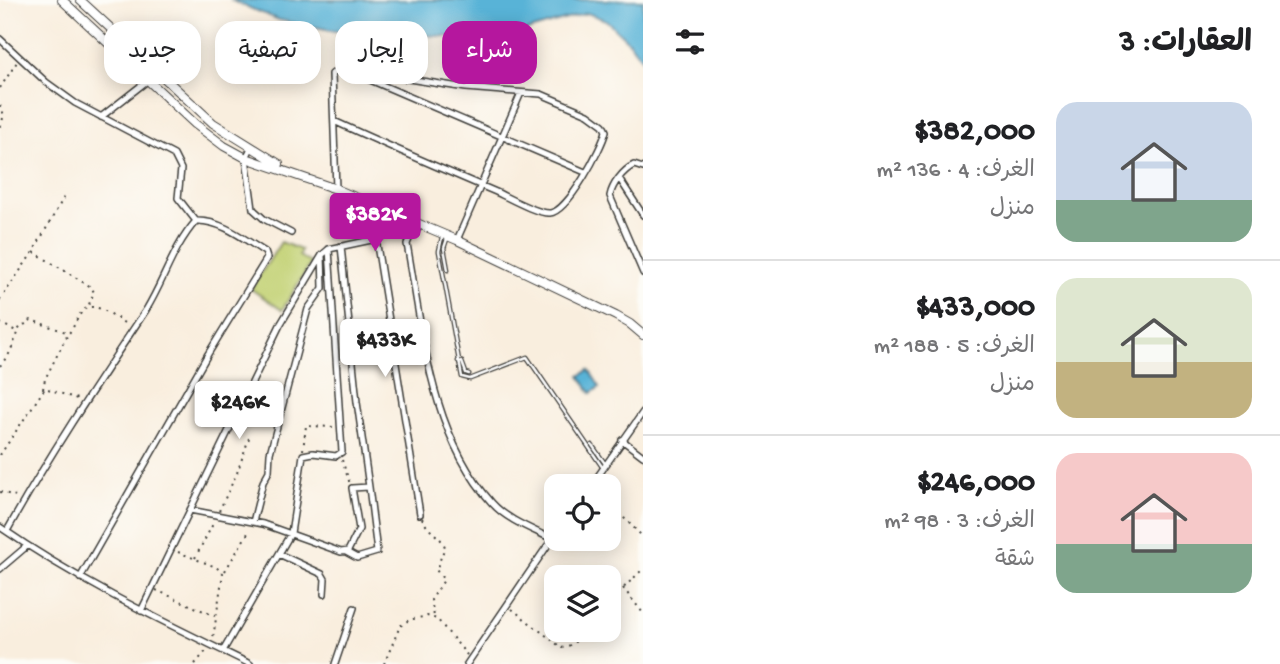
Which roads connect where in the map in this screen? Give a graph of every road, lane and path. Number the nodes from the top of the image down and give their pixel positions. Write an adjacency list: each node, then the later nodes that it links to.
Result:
1 (62, 0): 4 (street)
2 (80, 0): 12 (street)
3 (0, 39): 5 (street)
4 (104, 40)
5 (20, 58): 11 (path); 16 (street)
6 (335, 72): 17 (street)
7 (428, 82): 13 (street)
8 (143, 84): 16 (street)
9 (150, 84): 14 (street)
10 (380, 84): 19 (street)
11 (0, 88)
12 (176, 89): 14 (street); 20 (street)
13 (521, 93): 19 (street); 24 (street)
14 (168, 99): 21 (street)
15 (0, 105): 18 (path)
16 (101, 117): 30 (street)
17 (334, 121): 26 (street); 27 (street)
18 (0, 128)
19 (503, 136): 24 (street); 26 (street)
20 (251, 148): 21 (street); 23 (street)
21 (246, 158): 23 (street); 32 (street)
22 (643, 168): 25 (street)
23 (290, 171): 27 (street)
24 (585, 172): 26 (street)
25 (620, 178): 29 (street); 41 (street)
26 (480, 186): 35 (street)
27 (336, 189): 31 (street)
28 (64, 197): 38 (path)
29 (643, 215)
30 (196, 221): 45 (street); 89 (street)
31 (418, 223): 33 (street); 34 (street); 78 (street)
32 (290, 233)
33 (445, 235): 35 (street); 40 (lane); 49 (lane)
34 (376, 239): 36 (street); 71 (street)
35 (457, 240): 48 (street)
36 (341, 246): 37 (street); 65 (street)
37 (329, 249): 39 (street); 55 (street)
38 (33, 252): 42 (path); 43 (path)
39 (322, 255): 69 (street); 73 (street)
40 (448, 270)
41 (643, 273)
42 (0, 300)
43 (88, 308): 45 (path); 47 (path)
44 (0, 323): 46 (path)
45 (132, 328): 53 (street)
46 (19, 330): 47 (path); 50 (path)
47 (69, 333): 52 (path)
48 (643, 335)
49 (458, 361): 51 (lane); 63 (lane)
50 (0, 366)
51 (469, 374)
52 (43, 389): 53 (path); 59 (path)
53 (84, 402): 68 (street)
54 (643, 412): 57 (street)
55 (341, 427): 60 (path); 61 (street)
56 (249, 438): 70 (path)
57 (622, 440): 62 (street); 63 (street)
58 (592, 445): 63 (lane)
59 (0, 455)
60 (303, 455): 61 (street); 77 (street)
61 (341, 455): 66 (path)
62 (643, 456)
63 (605, 467): 64 (street)
64 (600, 474)
65 (369, 487): 66 (street); 83 (street)
66 (352, 488): 83 (street)
67 (0, 492): 68 (path)
68 (24, 499): 75 (street)
69 (190, 510): 70 (street); 81 (street)
70 (217, 514): 73 (street); 85 (path)
71 (420, 514): 98 (path)
72 (621, 515): 79 (path)
73 (253, 522): 77 (street)
74 (0, 527): 75 (street)
75 (7, 531): 80 (street)
76 (247, 533): 88 (path)
77 (291, 533): 83 (street); 84 (street)
78 (544, 535)
79 (643, 537)
80 (27, 546): 86 (street); 89 (street)
81 (170, 549): 85 (path); 91 (street)
82 (544, 551): 93 (street)
83 (346, 552)
84 (279, 554): 92 (street); 103 (street)
85 (195, 559): 88 (path)
86 (0, 569)
87 (643, 569): 90 (path)
88 (223, 573): 97 (path)
89 (80, 578): 95 (street)
90 (623, 587): 96 (path)
91 (152, 589): 95 (street); 97 (path)
92 (324, 594)
93 (507, 605): 99 (path); 104 (street)
94 (354, 608): 107 (street)
95 (141, 611): 102 (street)
96 (643, 613)
97 (217, 616): 102 (path)
98 (434, 617): 104 (path); 108 (path)
99 (544, 634)
100 (554, 642): 101 (path)
101 (575, 642)
102 (212, 645): 103 (street); 105 (path)
103 (223, 651): 106 (street)
104 (468, 662)
105 (195, 664)
106 (250, 664)
107 (335, 664)
108 (384, 664)

